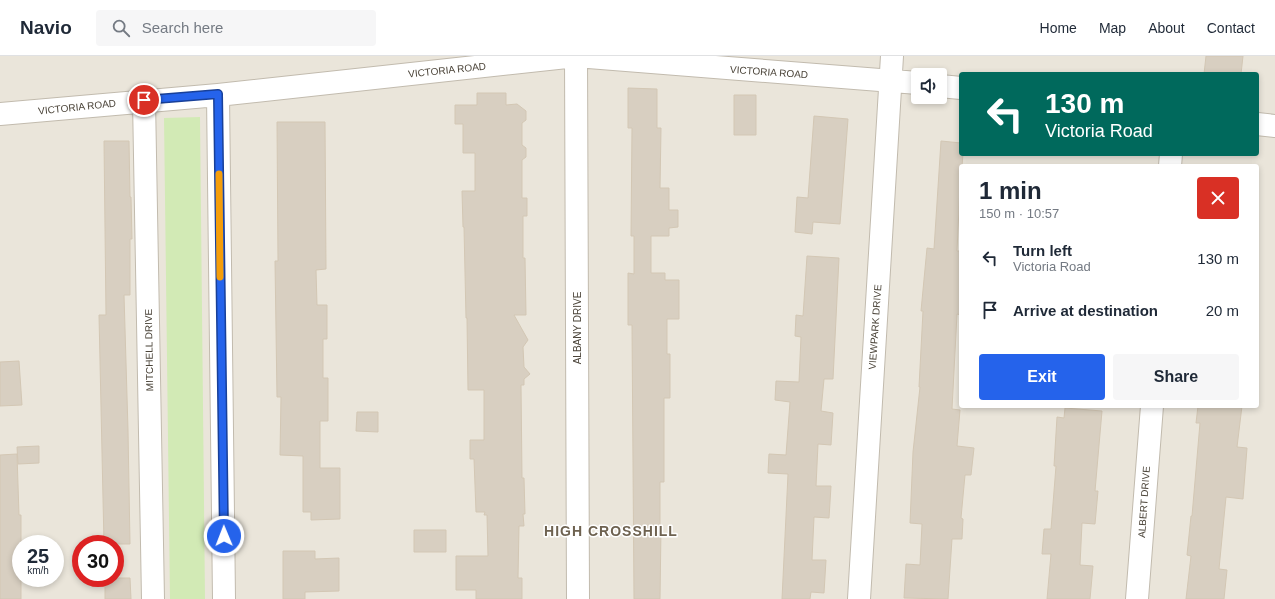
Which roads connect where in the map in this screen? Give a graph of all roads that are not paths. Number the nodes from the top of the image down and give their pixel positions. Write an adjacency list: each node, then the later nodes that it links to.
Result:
1 (576, 56): 3 (street, VICTORIA ROAD); 7 (street, VICTORIA ROAD); 15 (street, ALBANY DRIVE)
2 (892, 56): 3 (street, VIEWPARK DRIVE)
3 (890, 80): 4 (street, VICTORIA ROAD); 16 (street, VIEWPARK DRIVE)
4 (911, 82)
5 (947, 87): 6 (street)
6 (959, 88)
7 (218, 94): 8 (street, VICTORIA ROAD); 14 (street)
8 (144, 100): 9 (street, VICTORIA ROAD); 13 (street, MITCHELL DRIVE)
9 (0, 114)
10 (1259, 124): 11 (street)
11 (1275, 126)
12 (1152, 408): 17 (street, ALBERT DRIVE)
13 (153, 599)
14 (224, 599)
15 (578, 599)
16 (859, 599)
17 (1136, 599)

